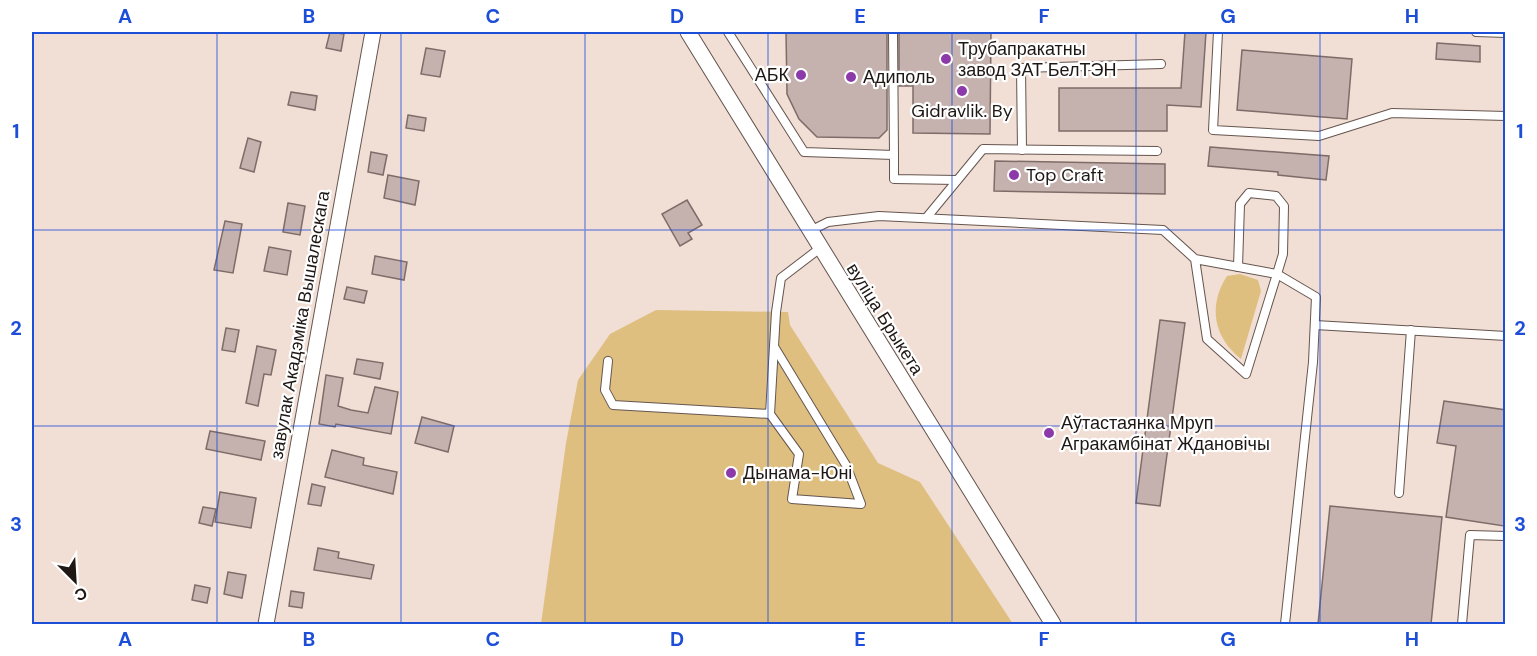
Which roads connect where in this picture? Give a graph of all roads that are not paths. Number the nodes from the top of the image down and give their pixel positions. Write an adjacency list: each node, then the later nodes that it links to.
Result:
1 (373, 32): 28 (street, завулак Акадэміка Вышалескага)
2 (688, 32): 15 (street, вуліца Брыкета)
3 (728, 32): 12 (lane)
4 (893, 32): 12 (lane)
5 (1218, 32): 9 (lane)
6 (1476, 32): 7 (lane)
7 (1506, 33)
8 (1161, 64): 10 (lane)
9 (1506, 116)
10 (1022, 150): 11 (lane); 13 (lane)
11 (1157, 152)
12 (894, 155): 13 (lane)
13 (957, 180): 14 (lane)
14 (927, 217): 15 (lane); 17 (lane)
15 (809, 231): 16 (street, вуліца Брыкета)
16 (819, 249): 23 (lane); 29 (street, вуліца Брыкета)
17 (1195, 259): 18 (lane); 19 (lane)
18 (1238, 267): 19 (lane); 19 (lane)
19 (1277, 274): 20 (lane)
20 (1315, 325): 21 (lane); 30 (lane)
21 (1411, 330): 22 (lane); 26 (lane)
22 (1506, 336)
23 (774, 348): 25 (lane); 25 (lane)
24 (608, 361): 25 (lane)
25 (770, 414)
26 (1399, 493)
27 (1506, 536): 31 (lane)
28 (266, 624)
29 (1053, 624)
30 (1285, 624)
31 (1462, 624)

